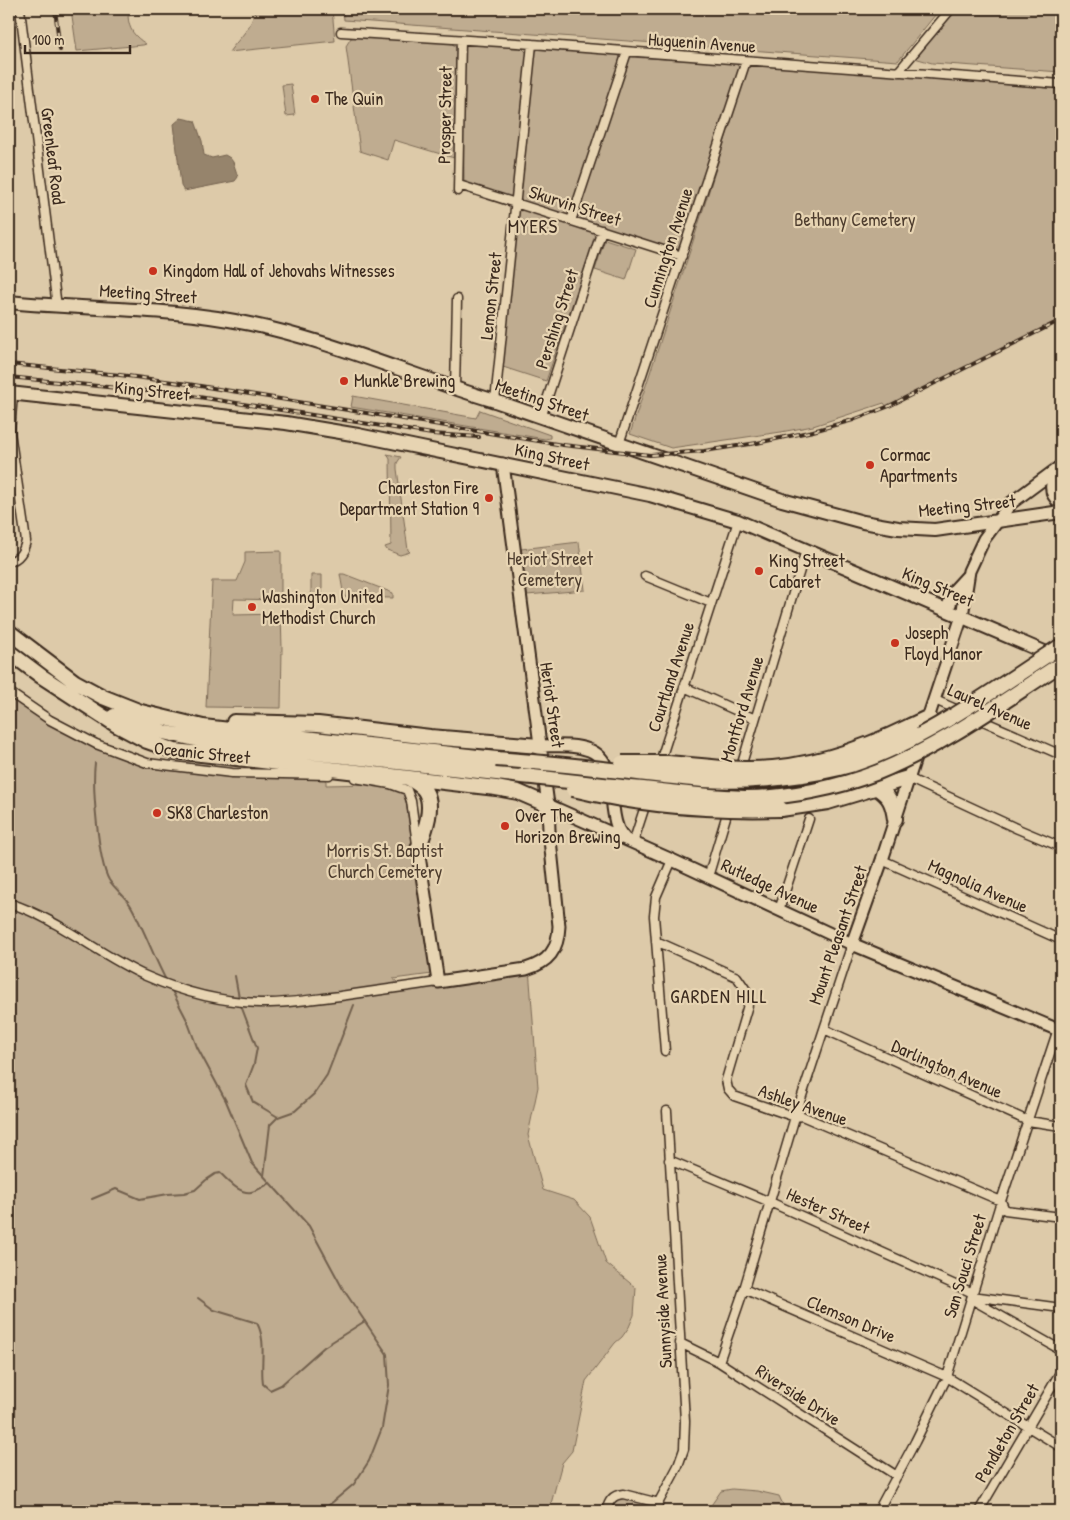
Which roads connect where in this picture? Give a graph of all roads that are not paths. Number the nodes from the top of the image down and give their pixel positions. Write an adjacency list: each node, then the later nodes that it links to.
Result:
1 (20, 9): 17 (street, Greenleaf Road)
2 (951, 9): 8 (street)
3 (341, 32): 4 (street, Huguenin Avenue)
4 (461, 40): 5 (street, Huguenin Avenue); 10 (street, Prosper Street)
5 (532, 44): 6 (street, Huguenin Avenue); 11 (street, Lemon Street)
6 (627, 52): 7 (street, Huguenin Avenue); 12 (street)
7 (746, 61): 8 (street, Huguenin Avenue); 14 (street, Cunnington Avenue)
8 (898, 72): 9 (street, Huguenin Avenue)
9 (1061, 84)
10 (459, 188): 11 (street, Skurvin Street)
11 (515, 203): 12 (street, Skurvin Street); 20 (street, Lemon Street)
12 (571, 221): 13 (street, Skurvin Street)
13 (602, 230): 14 (street, Skurvin Street); 21 (street, Pershing Street)
14 (682, 256): 23 (street, Cunnington Avenue)
15 (457, 299): 18 (street)
16 (9, 302): 17 (main road, Meeting Street)
17 (57, 306): 18 (main road, Meeting Street)
18 (455, 389): 20 (main road, Meeting Street)
19 (11, 393): 22 (street); 24 (main road, King Street)
20 (495, 401): 21 (main road, Meeting Street)
21 (541, 418): 23 (main road, Meeting Street)
22 (9, 432): 31 (street)
23 (619, 444): 29 (main road, Meeting Street)
24 (503, 464): 28 (main road, King Street); 49 (main road, Heriot Street)
25 (1060, 467): 26 (main road); 29 (main road, Mount Pleasant Street)
26 (1061, 503)
27 (1061, 512): 29 (main road, Meeting Street)
28 (738, 521): 30 (main road, King Street); 34 (street, Courtland Avenue)
29 (995, 522): 33 (main road, Mount Pleasant Street)
30 (806, 550): 35 (main road, King Street); 48 (street, Montford Avenue)
31 (9, 561)
32 (645, 576): 34 (street)
33 (967, 577): 35 (main road); 36 (main road, Mount Pleasant Street)
34 (711, 603): 42 (street, Courtland Avenue)
35 (947, 610): 36 (main road, King Street)
36 (962, 616): 40 (main road, King Street); 44 (main road, Mount Pleasant Street)
37 (9, 632): 46 (highway)
38 (1061, 646): 51 (highway, bridge)
39 (9, 652): 45 (highway)
40 (1061, 660)
41 (1061, 664): 52 (highway, bridge)
42 (684, 687): 48 (street); 59 (street, Courtland Avenue)
43 (9, 692): 54 (street, Oceanic Street)
44 (935, 700): 47 (main road, Mount Pleasant Street); 50 (street, Laurel Avenue)
45 (81, 702): 52 (highway); 54 (highway)
46 (141, 712): 49 (highway); 51 (highway, bridge)
47 (929, 717): 51 (highway, bridge); 53 (main road, Mount Pleasant Street)
48 (755, 719): 64 (street, Montford Avenue)
49 (539, 746): 56 (main road, Heriot Street); 59 (main road)
50 (1061, 755)
51 (551, 763)
52 (522, 776): 55 (highway, bridge)
53 (908, 778): 55 (highway); 58 (main road, Mount Pleasant Street); 60 (street)
54 (408, 785): 56 (highway); 61 (highway)
55 (876, 788): 58 (highway)
56 (548, 805): 59 (main road, Rutledge Avenue); 70 (main road, Heriot Street)
57 (809, 819): 66 (street)
58 (895, 819): 63 (main road, Mount Pleasant Street)
59 (629, 841): 62 (main road, Rutledge Avenue)
60 (1061, 848)
61 (418, 849): 70 (main road)
62 (672, 860): 64 (main road, Rutledge Avenue); 68 (street)
63 (882, 860): 67 (street, Magnolia Avenue); 69 (main road, Mount Pleasant Street)
64 (708, 877): 66 (main road, Rutledge Avenue)
65 (9, 903): 70 (street)
66 (779, 910): 69 (main road, Rutledge Avenue)
67 (1061, 940)
68 (656, 941): 73 (street); 75 (street, Ashley Avenue)
69 (852, 944): 71 (main road, Rutledge Avenue); 72 (street, Mount Pleasant Street)
70 (438, 982)
71 (1060, 1027): 76 (street, San Souci Street)
72 (824, 1030): 75 (street, Mount Pleasant Street); 76 (street, Darlington Avenue)
73 (665, 1051)
74 (667, 1111): 78 (street, Sunnyside Avenue)
75 (795, 1117): 79 (street, Ashley Avenue); 80 (street, Mount Pleasant Street)
76 (1028, 1121): 77 (street, Darlington Avenue); 79 (street, San Souci Street)
77 (1061, 1126)
78 (669, 1160): 80 (street, Hester Street); 85 (street, Sunnyside Avenue)
79 (1001, 1201): 81 (street, Ashley Avenue); 83 (street, San Souci Street)
80 (770, 1202): 82 (street, Mount Pleasant Street); 83 (street, Hester Street)
81 (1061, 1217)
82 (744, 1289): 87 (street, Mount Pleasant Street); 89 (street, Clemson Drive)
83 (972, 1296): 84 (street); 86 (street, Hester Street); 89 (street, San Souci Street)
84 (1061, 1308)
85 (680, 1343): 87 (street, Riverside Drive); 93 (street, Sunnyside Avenue)
86 (1061, 1350)
87 (719, 1362): 92 (street, Riverside Drive)
88 (1061, 1371): 90 (street, Pendleton Street)
89 (947, 1377): 90 (street, Clemson Drive); 92 (street, San Souci Street)
90 (1028, 1427): 91 (street, Clemson Drive); 97 (street, Pendleton Street)
91 (1061, 1447)
92 (897, 1476): 96 (street, San Souci Street)
93 (659, 1503): 94 (street); 95 (street, Sunnyside Avenue)
94 (606, 1511)
95 (654, 1511)
96 (876, 1511)
97 (979, 1511)

